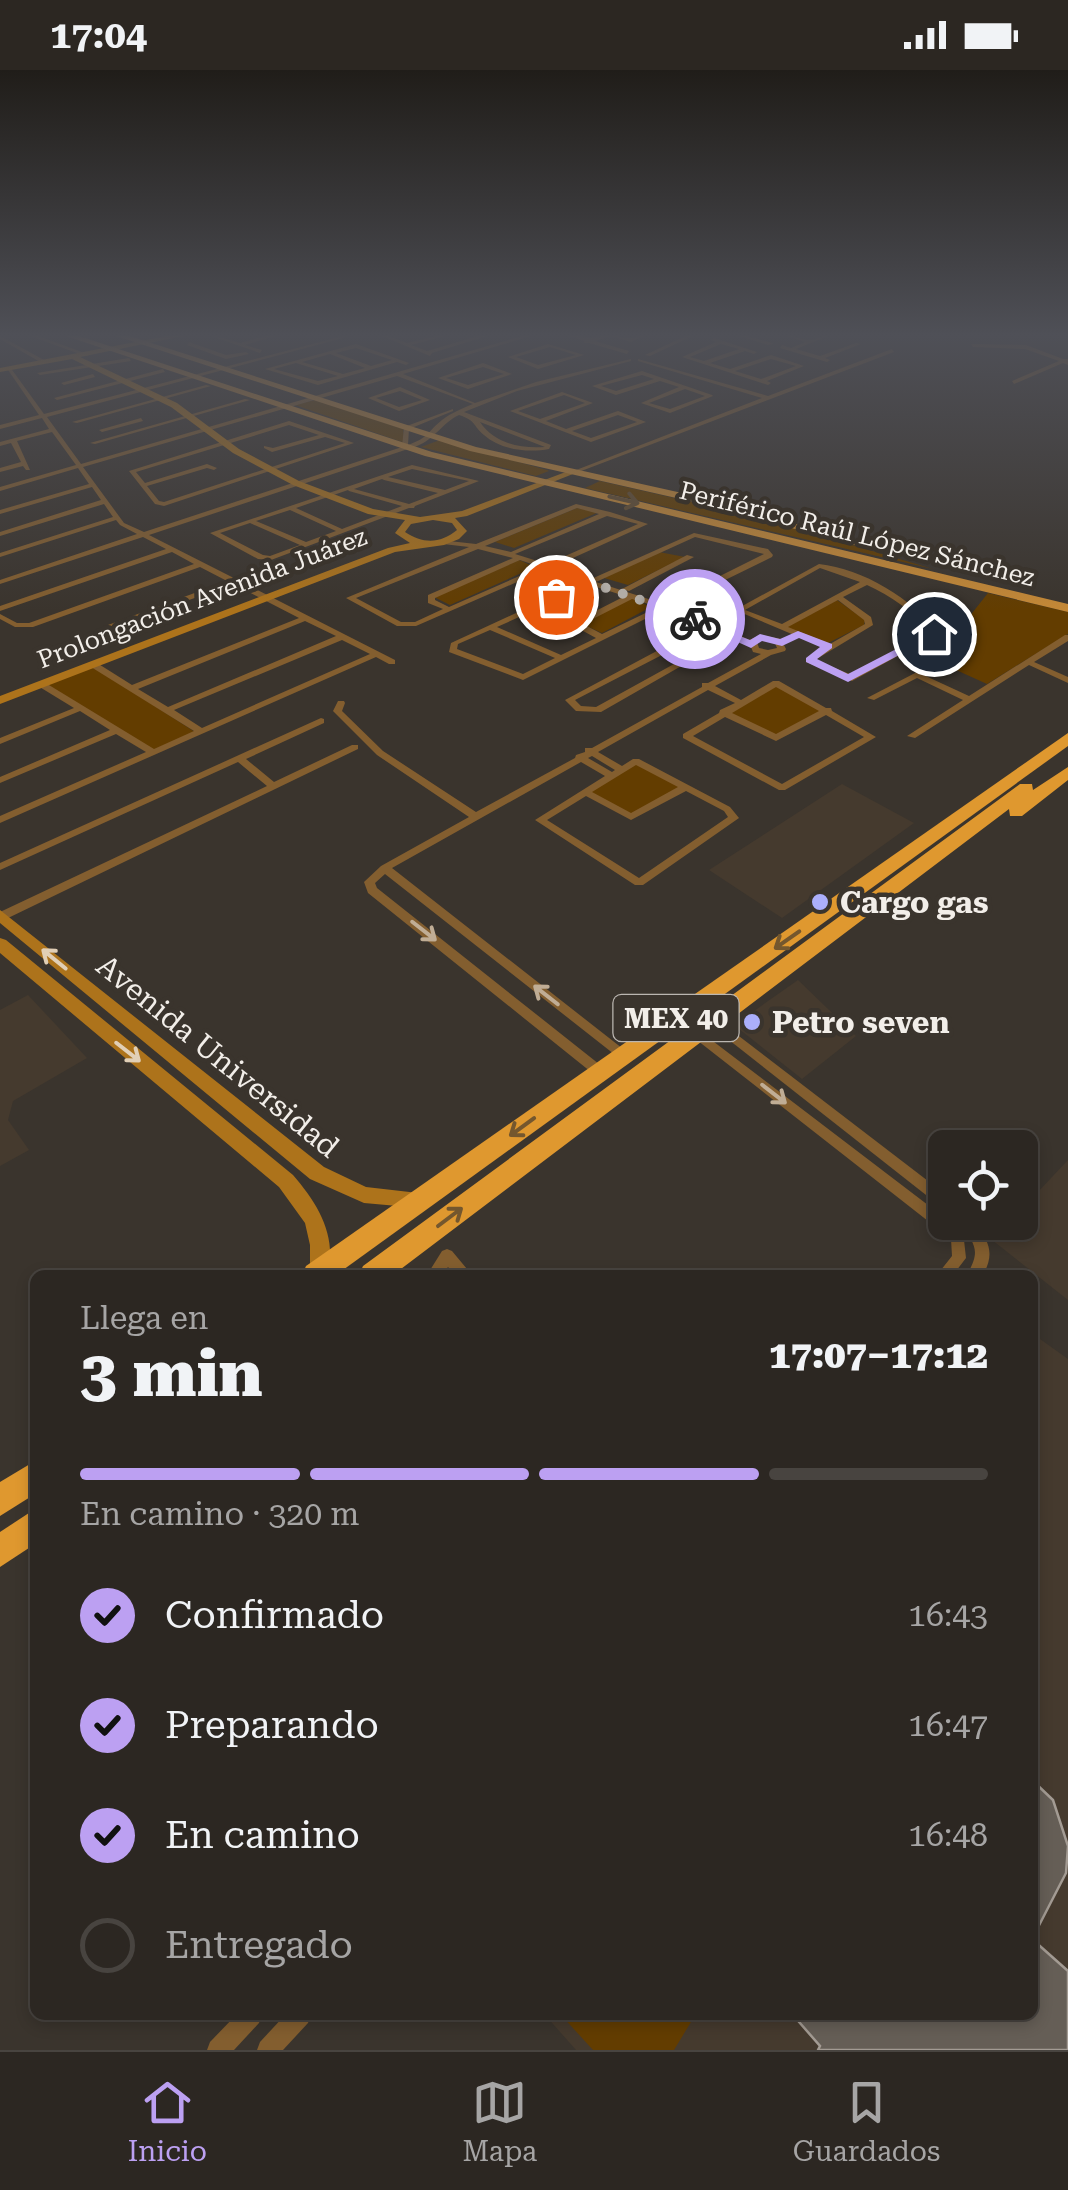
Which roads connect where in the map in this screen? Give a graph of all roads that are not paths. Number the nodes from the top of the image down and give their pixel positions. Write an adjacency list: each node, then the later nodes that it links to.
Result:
1 (48, 425): 21 (street)
2 (98, 425): 22 (street)
3 (120, 425): 22 (street)
4 (154, 425): 26 (street)
5 (201, 425): 19 (street)
6 (214, 425): 19 (street)
7 (281, 425): 30 (street)
8 (297, 425): 24 (street)
9 (342, 425): 32 (main road, Periférico Raúl López Sánchez)
10 (398, 425): 20 (main road, Periférico Raúl López Sánchez)
11 (413, 425): 20 (street)
12 (442, 425): 27 (street)
13 (477, 425): 25 (street)
14 (498, 425): 25 (street)
15 (582, 425): 23 (street)
16 (632, 425): 23 (street)
17 (696, 425): 38 (street)
18 (554, 426): 23 (street); 25 (street)
19 (205, 428): 30 (street); 34 (street)
20 (406, 428): 27 (main road, Periférico Raúl López Sánchez); 32 (street)
21 (52, 430): 28 (street); 34 (street)
22 (102, 430): 26 (street)
23 (566, 431)
24 (321, 433): 33 (street); 36 (street)
25 (526, 436)
26 (108, 438): 29 (street)
27 (435, 438): 32 (street); 35 (main road, Periférico Raúl López Sánchez)
28 (14, 440): 31 (street); 37 (street)
29 (93, 442)
30 (220, 443): 36 (street); 45 (street)
31 (0, 444)
32 (405, 446): 40 (main road, Periférico Raúl López Sánchez); 42 (street)
33 (269, 450)
34 (78, 466): 44 (street); 46 (street)
35 (549, 467): 38 (main road, Periférico Raúl López Sánchez); 40 (main road)
36 (266, 471): 42 (street); 45 (street)
37 (1, 472)
38 (574, 472): 41 (main road, Periférico Raúl López Sánchez); 43 (street)
39 (381, 478): 47 (street); 49 (street); 49 (street)
40 (530, 478): 43 (main road, Periférico Raúl López Sánchez)
41 (601, 478): 48 (main road); 76 (main road, Periférico Raúl López Sánchez)
42 (292, 484): 50 (street); 65 (street)
43 (553, 484): 48 (main road, Periférico Raúl López Sánchez); 58 (street); 61 (street)
44 (91, 486): 51 (street); 54 (street)
45 (146, 487): 45 (street)
46 (0, 489)
47 (348, 489): 50 (street); 52 (street)
48 (582, 491): 76 (main road, Periférico Raúl López Sánchez, one-way to 76)
49 (448, 494): 52 (street)
50 (322, 497): 53 (street); 56 (street)
51 (102, 502): 57 (street); 64 (street)
52 (412, 507): 56 (street)
53 (291, 508): 60 (street); 62 (street)
54 (0, 512)
55 (608, 513): 68 (street); 73 (street); 75 (street)
56 (383, 517): 59 (street); 62 (street); 63 (street)
57 (116, 518): 65 (street); 72 (street)
58 (442, 518): 59 (street); 61 (street)
59 (418, 519): 63 (street, Prolongación Avenida Juárez)
60 (250, 521): 69 (street); 69 (street)
61 (462, 529): 66 (street); 68 (street)
62 (343, 532): 69 (street)
63 (400, 532): 67 (street); 82 (street, Prolongación Avenida Juárez)
64 (0, 534)
65 (138, 535): 71 (street); 79 (street)
66 (443, 542): 67 (street, Prolongación Avenida Juárez); 68 (street)
67 (422, 544): 82 (street, Prolongación Avenida Juárez)
68 (482, 544): 73 (street); 87 (street)
69 (307, 545)
70 (661, 550): 77 (street); 81 (street); 85 (street)
71 (169, 551): 74 (street); 88 (street)
72 (0, 555)
73 (516, 555): 75 (street); 87 (street)
74 (198, 566): 80 (street); 88 (street)
75 (550, 566): 77 (street); 87 (street)
76 (947, 572): 84 (main road, Periférico Raúl López Sánchez); 86 (main road, Periférico Raúl López Sánchez)
77 (592, 580): 81 (street); 91 (street)
78 (868, 581): 83 (street); 93 (street); 101 (street)
79 (0, 582)
80 (230, 582): 82 (street); 90 (street)
81 (628, 593): 85 (street); 98 (street)
82 (259, 596): 89 (street); 108 (street, Prolongación Avenida Juárez); 113 (street, Prolongación Avenida Juárez)
83 (838, 597): 93 (street); 101 (street)
84 (1068, 599)
85 (667, 606): 92 (street); 98 (street)
86 (1068, 608)
87 (450, 610)
88 (0, 612)
89 (305, 618): 95 (street); 112 (street)
90 (112, 625)
91 (490, 627): 105 (street); 105 (street)
92 (722, 627): 96 (street); 99 (street); 102 (street)
93 (783, 629): 94 (street); 96 (street)
94 (798, 634): 100 (street); 101 (street)
95 (342, 637): 104 (street); 120 (street)
96 (765, 637): 100 (street); 102 (street)
97 (1068, 637): 107 (street)
98 (603, 638): 105 (street)
99 (700, 641): 99 (street)
100 (782, 643): 103 (street)
101 (828, 646)
102 (752, 647): 103 (street); 110 (street)
103 (768, 653): 110 (street)
104 (376, 654): 106 (street); 126 (street)
105 (562, 658)
106 (392, 662)
107 (1028, 662): 109 (street); 117 (street)
108 (94, 665): 111 (street, Prolongación Avenida Juárez); 112 (street)
109 (1068, 680)
110 (710, 683): 116 (street); 132 (street)
111 (41, 684): 115 (street, Prolongación Avenida Juárez); 119 (street)
112 (132, 688): 120 (street)
113 (0, 689)
114 (871, 698): 117 (street)
115 (0, 700)
116 (743, 700): 121 (street); 122 (street)
117 (970, 700): 127 (street)
118 (341, 704): 140 (street)
119 (80, 708): 125 (street); 129 (street)
120 (168, 710): 126 (street)
121 (828, 710): 122 (street); 122 (street)
122 (723, 712)
123 (321, 721): 133 (street)
124 (1068, 726): 142 (highway)
125 (117, 730): 131 (street); 136 (street)
126 (201, 731): 131 (street)
127 (912, 736)
128 (1068, 738): 134 (highway, MEX 40)
129 (0, 741)
130 (355, 747): 137 (street)
131 (153, 752): 141 (street)
132 (584, 754): 135 (street); 140 (street)
133 (240, 758): 137 (street); 143 (street)
134 (1056, 764): 142 (highway, MEX 40); 149 (highway, MEX 40)
135 (617, 773): 138 (street); 139 (street)
136 (0, 780)
137 (274, 786): 145 (street)
138 (686, 786): 139 (street); 139 (street)
139 (585, 792)
140 (475, 816): 144 (street)
141 (0, 820)
142 (932, 838): 150 (highway, MEX 40, one-way to 150)
143 (0, 867)
144 (384, 868): 147 (street); 148 (street, one-way to 148)
145 (1, 916): 152 (street, Avenida Universidad, one-way to 145)
146 (0, 944): 153 (street, Avenida Universidad, one-way to 153)
147 (486, 948): 148 (street); 150 (street, one-way to 147)
148 (463, 962): 151 (street)
149 (705, 1028): 154 (street); 159 (highway, MEX 40, one-way to 149); 162 (street, one-way to 162)
150 (623, 1055): 151 (highway, MEX 40)
151 (600, 1072): 155 (highway, MEX 40, one-way to 155)
152 (248, 1116): 153 (street); 155 (street, Avenida Universidad)
153 (226, 1132): 157 (street, Avenida Universidad)
154 (928, 1190)
155 (420, 1200): 158 (highway, MEX 40)
156 (978, 1240): 163 (street)
157 (318, 1270)
158 (323, 1270)
159 (379, 1270)
160 (437, 1270): 161 (street)
161 (460, 1270)
162 (948, 1270)
163 (978, 1270)
164 (30, 1480): 165 (highway)
165 (0, 1501)
166 (30, 1529): 167 (highway)
167 (0, 1550)
168 (246, 2020): 170 (street)
169 (295, 2020): 171 (street)
170 (218, 2050)
171 (268, 2050)

